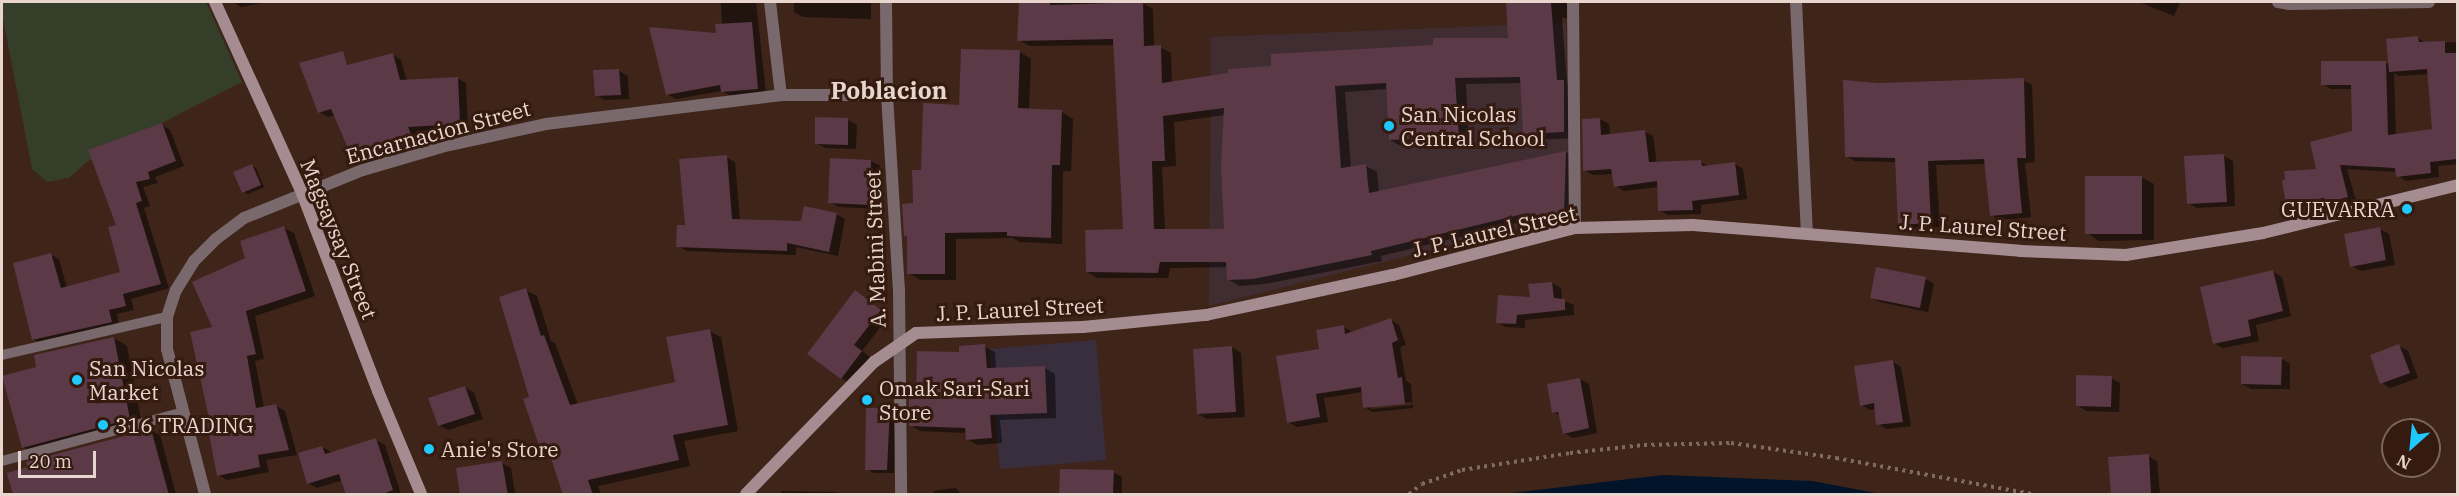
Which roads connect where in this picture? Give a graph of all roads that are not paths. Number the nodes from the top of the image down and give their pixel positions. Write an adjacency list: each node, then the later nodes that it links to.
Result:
1 (214, 2): 11 (main road, Magsaysay Street)
2 (770, 2): 8 (street)
3 (886, 2): 9 (street, A. Mabini Street)
4 (1573, 2): 12 (street)
5 (1796, 2): 13 (street)
6 (2278, 2): 7 (street)
7 (2429, 2)
8 (781, 95): 9 (street, Encarnacion Street); 11 (street, Encarnacion Street)
9 (887, 96): 15 (street, A. Mabini Street)
10 (2457, 185): 13 (main road, J. P. Laurel Street)
11 (302, 193): 14 (street, Encarnacion Street); 20 (main road, Magsaysay Street)
12 (1575, 228): 13 (main road, J. P. Laurel Street); 15 (main road, J. P. Laurel Street)
13 (1807, 233)
14 (167, 317): 16 (lane); 17 (street, Encarnacion Street)
15 (898, 343): 21 (main road, J. P. Laurel Street); 22 (street, A. Mabini Street)
16 (2, 355)
17 (183, 412): 18 (lane); 19 (street, Encarnacion Street)
18 (2, 461)
19 (205, 495)
20 (422, 495)
21 (746, 495)
22 (901, 495)

